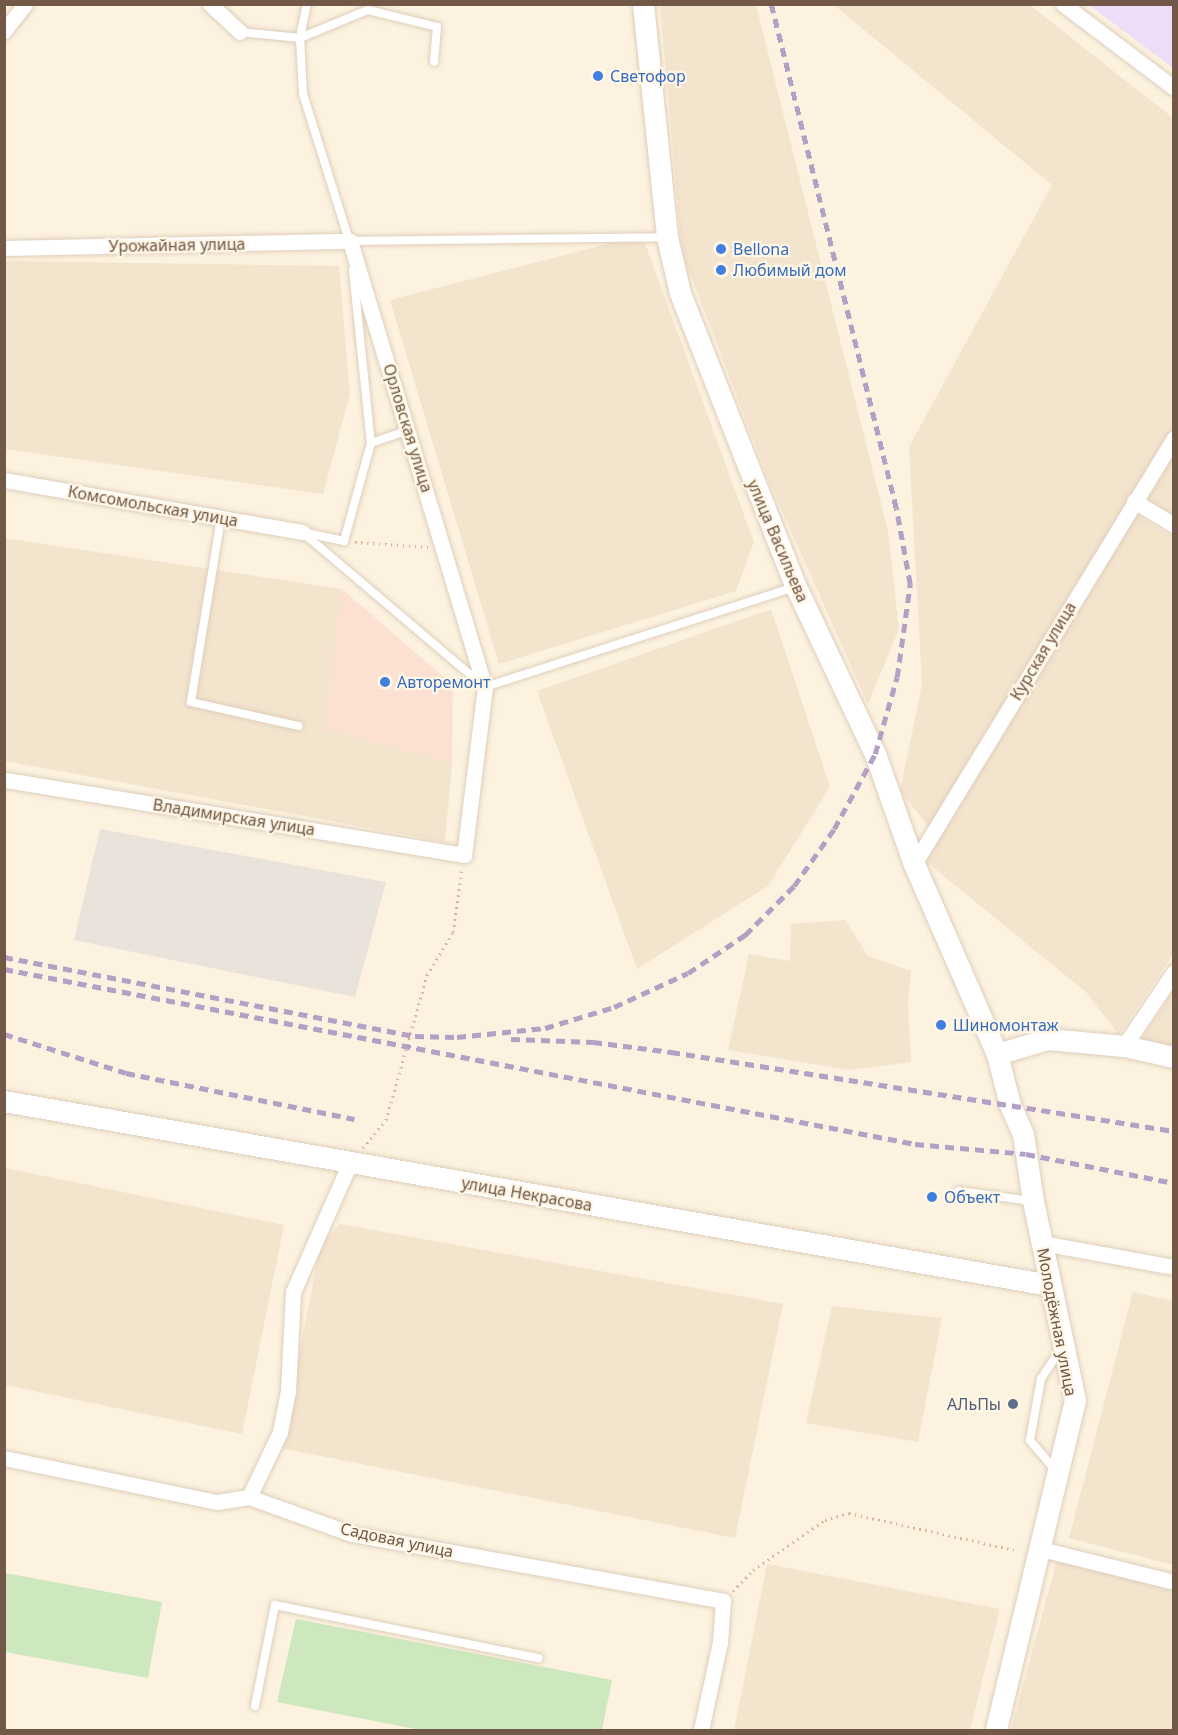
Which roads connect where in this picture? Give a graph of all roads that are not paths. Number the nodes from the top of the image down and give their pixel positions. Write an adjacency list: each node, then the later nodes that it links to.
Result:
1 (25, 4): 6 (street)
2 (210, 4): 7 (street)
3 (307, 4): 8 (lane, Орловская улица)
4 (643, 4): 11 (street, улица Васильева)
5 (1064, 4): 10 (street)
6 (4, 31)
7 (240, 32): 8 (lane)
8 (300, 38): 9 (lane); 12 (lane, Орловская улица)
9 (434, 62)
10 (1173, 88)
11 (667, 237): 12 (lane); 22 (street, улица Васильева)
12 (350, 241): 13 (street, Урожайная улица); 14 (street, Орловская улица); 16 (lane)
13 (4, 248)
14 (408, 430): 16 (lane); 23 (street, Орловская улица)
15 (1173, 438): 18 (street, Курская улица)
16 (371, 443): 21 (lane)
17 (4, 480): 19 (street, Комсомольская улица)
18 (1134, 501): 20 (street); 27 (street, Курская улица)
19 (221, 518): 21 (street, Комсомольская улица); 24 (lane)
20 (1173, 525)
21 (302, 532): 23 (lane)
22 (796, 587): 23 (lane); 27 (street, улица Васильева)
23 (485, 687): 26 (street, Орловская улица)
24 (298, 726)
25 (4, 780): 26 (street, Владимирская улица)
26 (464, 855)
27 (914, 864): 30 (street, улица Васильева)
28 (1173, 972): 29 (street)
29 (1124, 1046): 30 (street); 31 (street)
30 (997, 1054): 35 (street, Молодёжная улица)
31 (1173, 1057)
32 (4, 1101): 33 (street, улица Некрасова)
33 (350, 1162): 38 (street, улица Некрасова); 42 (street)
34 (958, 1191): 35 (lane)
35 (1033, 1201): 36 (street, Молодёжная улица)
36 (1042, 1243): 37 (street); 38 (street, Молодёжная улица)
37 (1173, 1267)
38 (1050, 1286): 39 (street, Молодёжная улица)
39 (1063, 1344): 41 (street, Молодёжная улица); 41 (lane)
40 (4, 1458): 42 (street, Садовая улица)
41 (1058, 1473): 43 (street, Молодёжная улица)
42 (249, 1497): 47 (street, Садовая улица)
43 (1041, 1549): 44 (street); 48 (street, Молодёжная улица)
44 (1173, 1582)
45 (539, 1658): 46 (lane)
46 (255, 1706)
47 (701, 1731)
48 (996, 1731)

